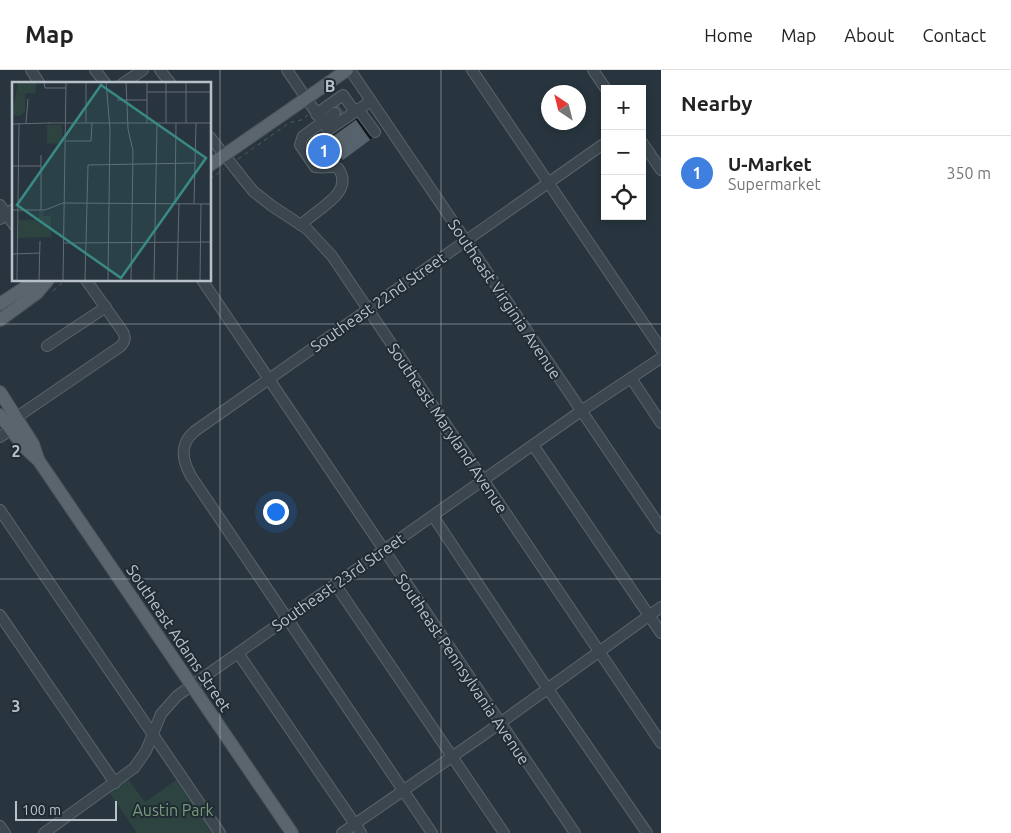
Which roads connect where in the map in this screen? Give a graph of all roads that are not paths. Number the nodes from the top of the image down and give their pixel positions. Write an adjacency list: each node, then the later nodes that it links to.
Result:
1 (31, 70): 9 (street)
2 (95, 70): 10 (street)
3 (143, 70): 11 (street)
4 (160, 70): 12 (street)
5 (287, 70): 14 (street)
6 (348, 70): 14 (main road); 15 (street, Southeast Virginia Avenue)
7 (472, 70): 25 (street)
8 (593, 70): 13 (street)
9 (39, 82)
10 (104, 82)
11 (125, 82)
12 (169, 82)
13 (603, 85)
14 (307, 98): 17 (street); 22 (main road)
15 (371, 101): 16 (street); 27 (street, Southeast Virginia Avenue)
16 (348, 109): 17 (street); 17 (street); 17 (street); 18 (street)
17 (317, 115): 26 (street)
18 (374, 132)
19 (211, 138): 22 (street, Southeast Maryland Avenue)
20 (601, 146): 25 (street, Southeast 22nd Street)
21 (646, 148): 24 (street)
22 (227, 160): 23 (main road); 26 (street, Southeast Maryland Avenue)
23 (211, 165)
24 (661, 170)
25 (548, 183): 27 (street, Southeast 22nd Street); 37 (street)
26 (301, 225): 34 (street, Southeast Maryland Avenue)
27 (465, 240): 34 (street, Southeast 22nd Street); 42 (street, Southeast Virginia Avenue)
28 (40, 281): 32 (main road)
29 (47, 281): 35 (main road)
30 (87, 281): 33 (street)
31 (203, 281): 40 (street, Southeast Pennsylvania Avenue)
32 (0, 304)
33 (106, 307): 36 (street); 44 (street)
34 (367, 309): 40 (street, Southeast 22nd Street); 49 (street, Southeast Maryland Avenue)
35 (0, 320)
36 (47, 346)
37 (661, 350)
38 (661, 358): 39 (street, Southeast 23rd Street)
39 (632, 378): 42 (street, Southeast 23rd Street); 45 (street)
40 (269, 380): 53 (street, Southeast Pennsylvania Avenue); 58 (street, Southeast 22nd Street)
41 (0, 392): 44 (main road, Southeast Adams Street)
42 (581, 411): 47 (street, Southeast 23rd Street); 52 (street, Southeast Virginia Avenue)
43 (0, 415): 46 (main road, Southeast Adams Street)
44 (17, 417): 48 (main road, Southeast Adams Street)
45 (661, 422)
46 (5, 434): 48 (main road, Southeast Adams Street)
47 (533, 446): 49 (street, Southeast 23rd Street); 57 (street)
48 (39, 462): 62 (main road, Southeast Adams Street)
49 (483, 480): 51 (street, Southeast 23rd Street); 60 (street, Southeast Maryland Avenue)
50 (0, 510): 65 (street)
51 (433, 516): 53 (street, Southeast 23rd Street); 63 (street)
52 (661, 528)
53 (383, 550): 54 (street, Southeast 23rd Street); 64 (street, Southeast Pennsylvania Avenue)
54 (335, 584): 58 (street, Southeast 23rd Street); 67 (street)
55 (661, 607): 57 (street)
56 (0, 615): 68 (street)
57 (649, 615): 59 (street); 60 (street)
58 (287, 618): 61 (street, Southeast 23rd Street); 69 (street)
59 (661, 633)
60 (599, 651): 63 (street); 66 (street, Southeast Maryland Avenue)
61 (238, 652): 62 (street, Southeast 23rd Street); 71 (street)
62 (191, 685): 65 (street, Southeast 23rd Street); 75 (main road, Southeast Adams Street)
63 (548, 688): 64 (street); 80 (street)
64 (500, 723): 67 (street); 79 (street, Southeast Pennsylvania Avenue)
65 (152, 735): 68 (street, Southeast 23rd Street); 74 (street)
66 (661, 743)
67 (453, 757): 69 (street); 78 (street)
68 (115, 783): 73 (street, Southeast 23rd Street)
69 (404, 791): 71 (street); 77 (street)
70 (0, 826): 72 (street)
71 (358, 829): 76 (street)
72 (5, 833)
73 (44, 833)
74 (220, 833)
75 (292, 833)
76 (342, 833)
77 (432, 833)
78 (504, 833)
79 (575, 833)
80 (647, 833)

